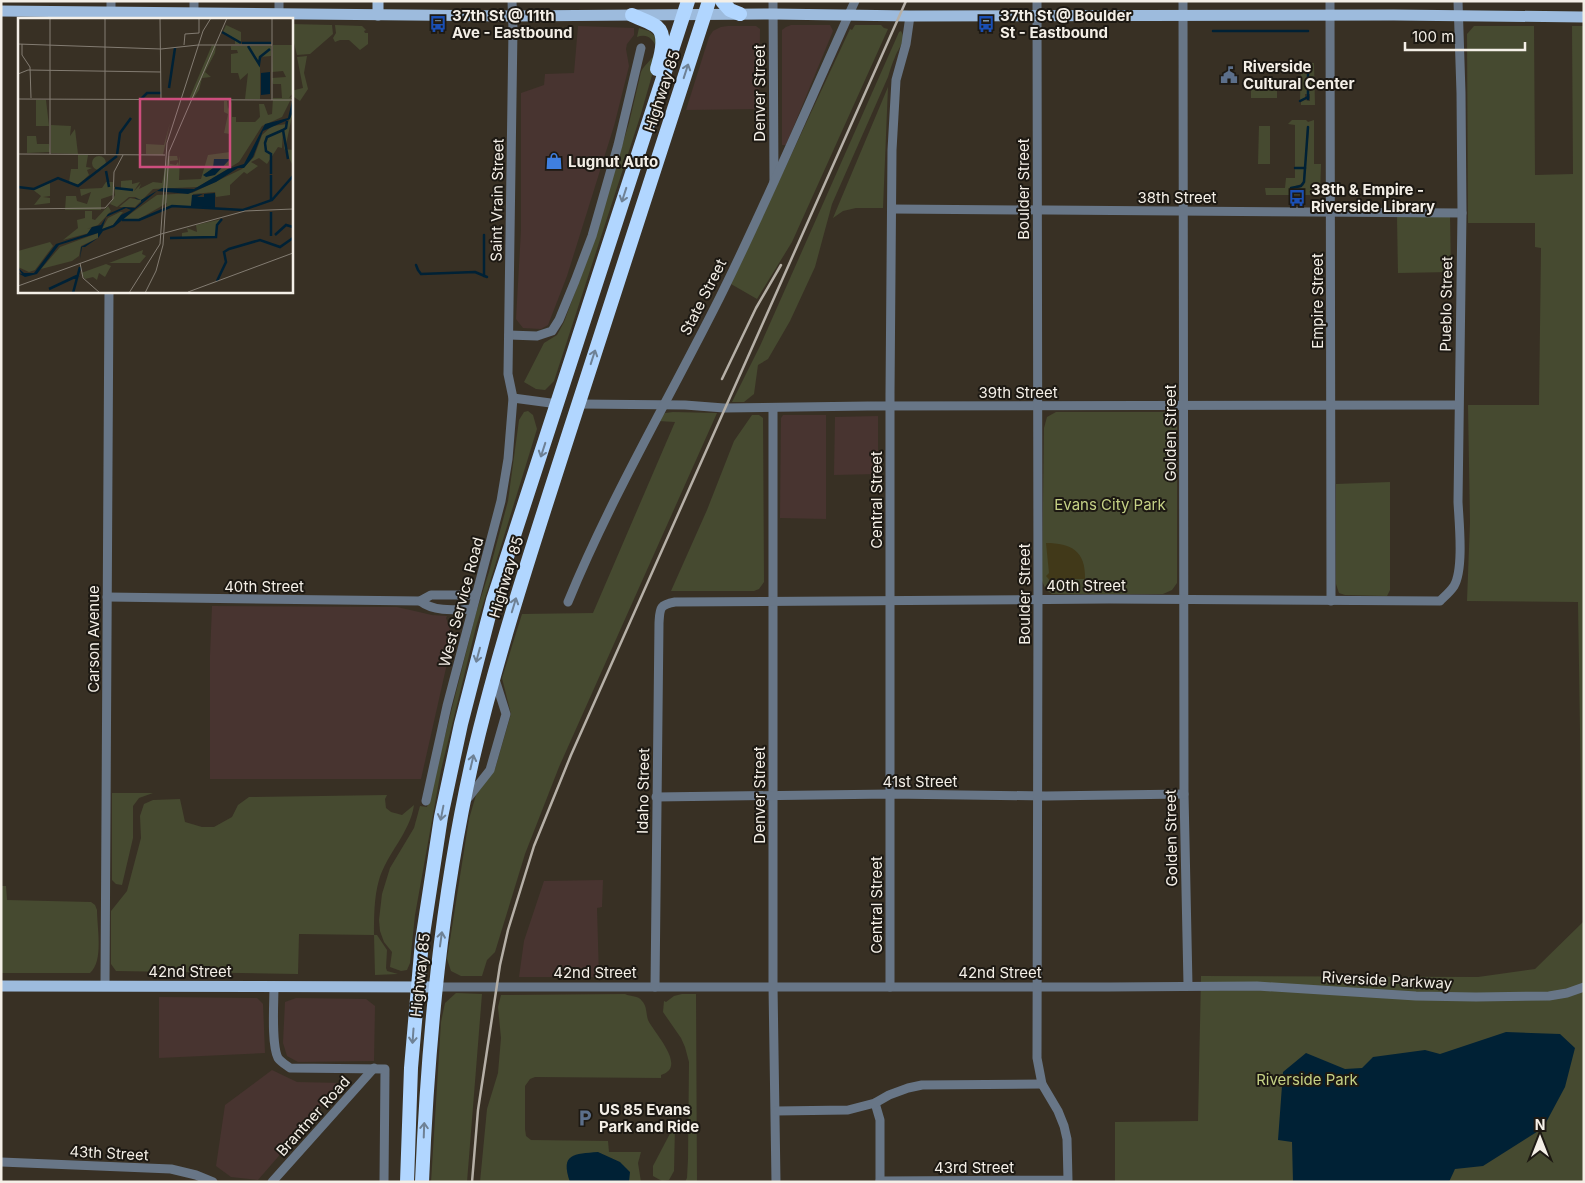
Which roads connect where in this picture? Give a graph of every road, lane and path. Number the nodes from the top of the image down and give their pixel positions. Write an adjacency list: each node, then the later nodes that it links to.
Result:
1 (279, 1): 16 (street)
2 (378, 1): 19 (main road)
3 (512, 1): 25 (street, Saint Vrain Street)
4 (688, 1): 21 (highway, Highway 85)
5 (709, 1): 22 (highway, Highway 85)
6 (722, 1): 17 (highway)
7 (773, 1): 18 (street, Denver Street)
8 (855, 1): 23 (street, State Street)
9 (1037, 1): 27 (street, Boulder Street)
10 (1183, 1): 28 (street, Golden Street)
11 (1330, 1): 24 (street, Empire Street)
12 (1458, 1): 29 (street, Pueblo Street)
13 (194, 7): 15 (main road); 16 (main road)
14 (1, 11): 15 (main road)
15 (111, 11)
16 (279, 13): 19 (main road)
17 (740, 14): 18 (main road); 22 (main road)
18 (773, 14): 23 (main road); 33 (street, Denver Street)
19 (378, 15): 25 (main road)
20 (632, 15): 21 (main road); 25 (main road); 32 (highway)
21 (683, 15): 22 (main road); 32 (highway, Highway 85)
22 (704, 15): 43 (highway, Highway 85, one-way to 22)
23 (849, 15): 26 (main road); 33 (street, State Street)
24 (1330, 15): 28 (main road); 29 (main road); 37 (street, Empire Street)
25 (512, 16): 40 (street, Saint Vrain Street)
26 (910, 16): 27 (main road); 34 (street, Central Street)
27 (1037, 16): 28 (main road); 35 (street, Boulder Street)
28 (1183, 16): 36 (street, Golden Street)
29 (1458, 16): 30 (main road); 38 (street, Pueblo Street)
30 (1584, 17)
31 (641, 48): 40 (street)
32 (649, 119): 42 (highway, Highway 85, one-way to 42)
33 (774, 185): 44 (street, State Street)
34 (892, 209): 35 (street, 38th Street); 48 (street, Central Street)
35 (1036, 211): 36 (street, 38th Street); 49 (street, Boulder Street)
36 (1183, 211): 37 (street, 38th Street); 46 (street, Golden Street)
37 (1331, 212): 38 (street, 38th Street); 45 (street, Empire Street)
38 (1462, 213): 47 (street, Pueblo Street)
39 (109, 292): 52 (street, Carson Avenue)
40 (509, 335): 41 (street, Saint Vrain Street)
41 (513, 398): 42 (street); 51 (street, West Service Road)
42 (558, 404): 76 (highway, Highway 85, one-way to 76)
43 (578, 404): 44 (street, 39th Street); 63 (highway, Highway 85, one-way to 43)
44 (663, 404): 50 (street, 39th Street); 59 (street, State Street)
45 (1330, 404): 46 (street, 39th Street); 47 (street, 39th Street); 61 (street, Empire Street)
46 (1184, 405): 49 (street, 39th Street); 56 (street, Golden Street)
47 (1458, 405): 58 (street, Pueblo Street)
48 (890, 406): 49 (street, 39th Street); 50 (street, 39th Street); 53 (street, Central Street)
49 (1037, 406): 54 (street, Boulder Street)
50 (773, 408): 55 (street, Denver Street)
51 (475, 595): 57 (street, 40th Street); 62 (street, West Service Road)
52 (107, 597): 57 (street, 40th Street); 73 (street, Carson Avenue)
53 (890, 599): 54 (street, 40th Street); 55 (street, 40th Street); 64 (street, Central Street)
54 (1038, 599): 56 (street, 40th Street); 67 (street, Boulder Street)
55 (773, 600): 60 (street, 40th Street); 66 (street, Denver Street)
56 (1184, 600): 61 (street, 40th Street); 65 (street, Golden Street)
57 (420, 601): 62 (street, 40th Street)
58 (1440, 601): 61 (street, 40th Street)
59 (568, 602)
60 (672, 602): 68 (street, Idaho Street)
61 (1331, 602)
62 (472, 609): 69 (street, West Service Road)
63 (494, 675): 70 (highway, Highway 85, one-way to 63); 70 (street)
64 (890, 794): 66 (street, 41st Street); 67 (street, 41st Street); 79 (street, Central Street)
65 (1184, 794): 67 (street, 41st Street); 71 (street, Golden Street)
66 (774, 796): 68 (street, 41st Street); 75 (street, Denver Street)
67 (1038, 796): 80 (street, Boulder Street)
68 (656, 797): 78 (street, Idaho Street)
69 (426, 801)
70 (464, 805): 77 (highway, Highway 85, one-way to 70)
71 (1188, 985): 80 (street, 42nd Street); 81 (street, Riverside Parkway)
72 (1, 986): 73 (main road, 42nd Street)
73 (105, 986): 74 (main road, 42nd Street)
74 (274, 986): 76 (main road, 42nd Street); 82 (street)
75 (774, 986): 78 (street, 42nd Street); 79 (street, 42nd Street); 85 (street, Denver Street)
76 (417, 987): 77 (main road, 42nd Street); 92 (highway, Highway 85, one-way to 92)
77 (435, 987): 78 (street, 42nd Street); 93 (highway, Highway 85, one-way to 77)
78 (655, 987)
79 (890, 987): 80 (street, 42nd Street)
80 (1038, 987): 83 (street, Boulder Street)
81 (1584, 987)
82 (374, 1068): 90 (street, Brantner Road); 91 (street)
83 (1042, 1084): 84 (street); 87 (street, Boulder Street)
84 (875, 1103): 85 (street); 88 (street)
85 (776, 1111): 94 (street, Denver Street)
86 (1, 1162): 89 (street, 43th Street)
87 (1068, 1180): 88 (street, 43rd Street)
88 (880, 1181)
89 (213, 1182)
90 (272, 1182)
91 (384, 1182)
92 (407, 1182)
93 (422, 1182)
94 (776, 1182)

